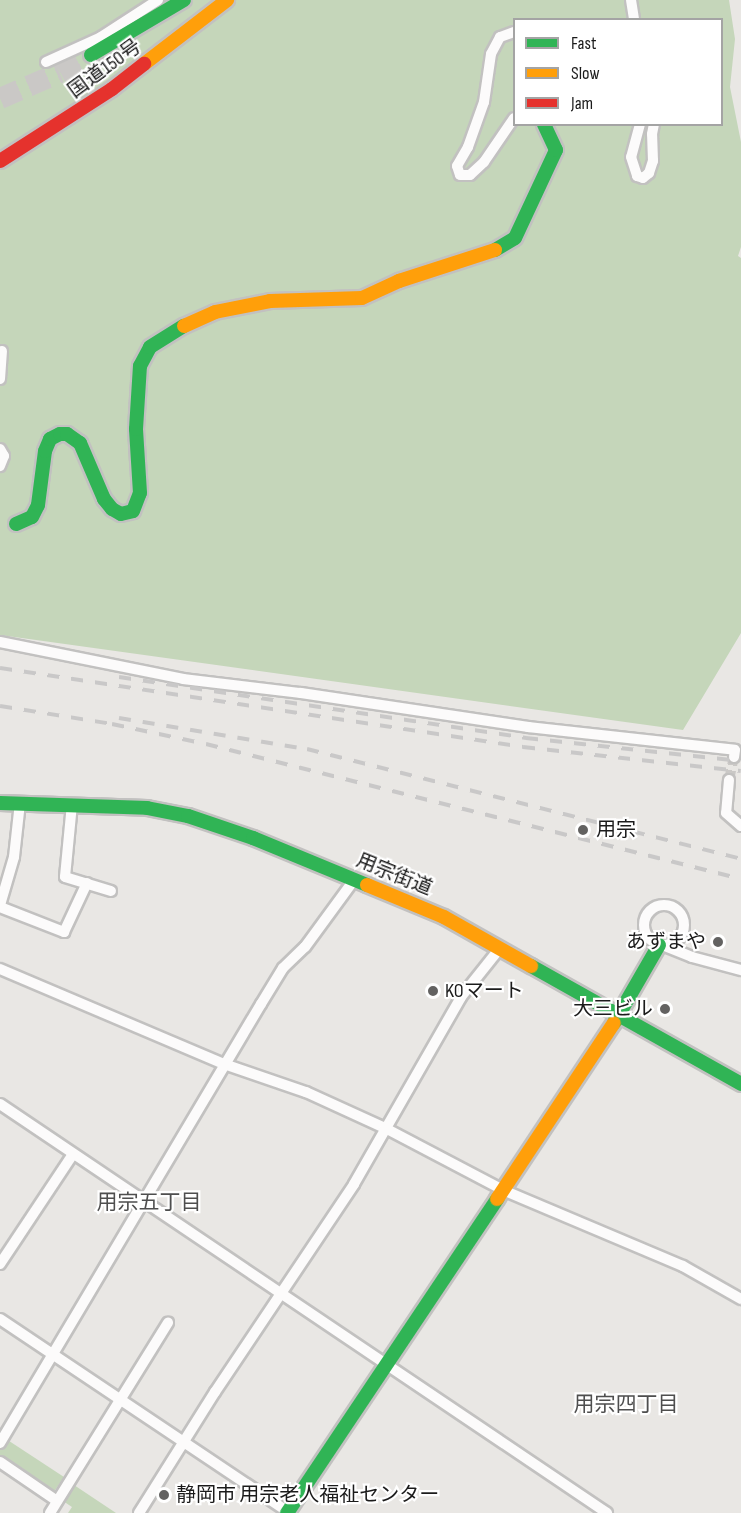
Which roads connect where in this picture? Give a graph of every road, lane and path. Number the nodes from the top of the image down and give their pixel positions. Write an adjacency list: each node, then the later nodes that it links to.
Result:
1 (158, 0): 8 (street)
2 (184, 0): 7 (main road, 国道150号)
3 (226, 0): 13 (main road, 国道150号)
4 (631, 0): 5 (street)
5 (634, 18)
6 (513, 32): 9 (street)
7 (91, 55)
8 (46, 62)
9 (513, 119)
10 (545, 126): 18 (main road)
11 (639, 126): 12 (street)
12 (654, 126)
13 (0, 161)
14 (2, 351): 15 (street)
15 (0, 379)
16 (0, 449): 17 (street)
17 (0, 466)
18 (16, 524)
19 (0, 642): 20 (street)
20 (737, 753)
21 (729, 780): 25 (street)
22 (0, 803): 23 (main road, 用宗街道)
23 (20, 803): 24 (main road, 用宗街道); 29 (street)
24 (72, 804): 26 (main road, 用宗街道); 27 (street)
25 (741, 826)
26 (354, 880): 31 (main road, 用宗街道); 35 (street)
27 (87, 883): 28 (street); 29 (street)
28 (111, 891)
29 (0, 906)
30 (662, 945): 33 (street); 34 (main road)
31 (500, 948): 34 (main road, 用宗街道); 38 (street)
32 (0, 969): 35 (street)
33 (741, 970)
34 (620, 1015): 36 (main road, 用宗街道); 40 (main road)
35 (224, 1064): 38 (street); 41 (street)
36 (741, 1084)
37 (0, 1104): 39 (street)
38 (385, 1128): 40 (street); 43 (street)
39 (73, 1154): 41 (street); 42 (street)
40 (503, 1190): 44 (street); 48 (main road)
41 (144, 1200): 43 (street); 47 (street)
42 (0, 1264)
43 (282, 1294): 48 (street); 51 (street)
44 (741, 1299)
45 (0, 1319): 47 (street)
46 (168, 1323): 49 (street)
47 (51, 1354): 49 (street); 50 (street)
48 (386, 1363): 56 (main road); 57 (street)
49 (120, 1400): 51 (street); 53 (street)
50 (0, 1443)
51 (184, 1443): 55 (street); 56 (street)
52 (0, 1462): 53 (street)
53 (57, 1500): 54 (street)
54 (50, 1513)
55 (139, 1513)
56 (288, 1513)
57 (607, 1513)

